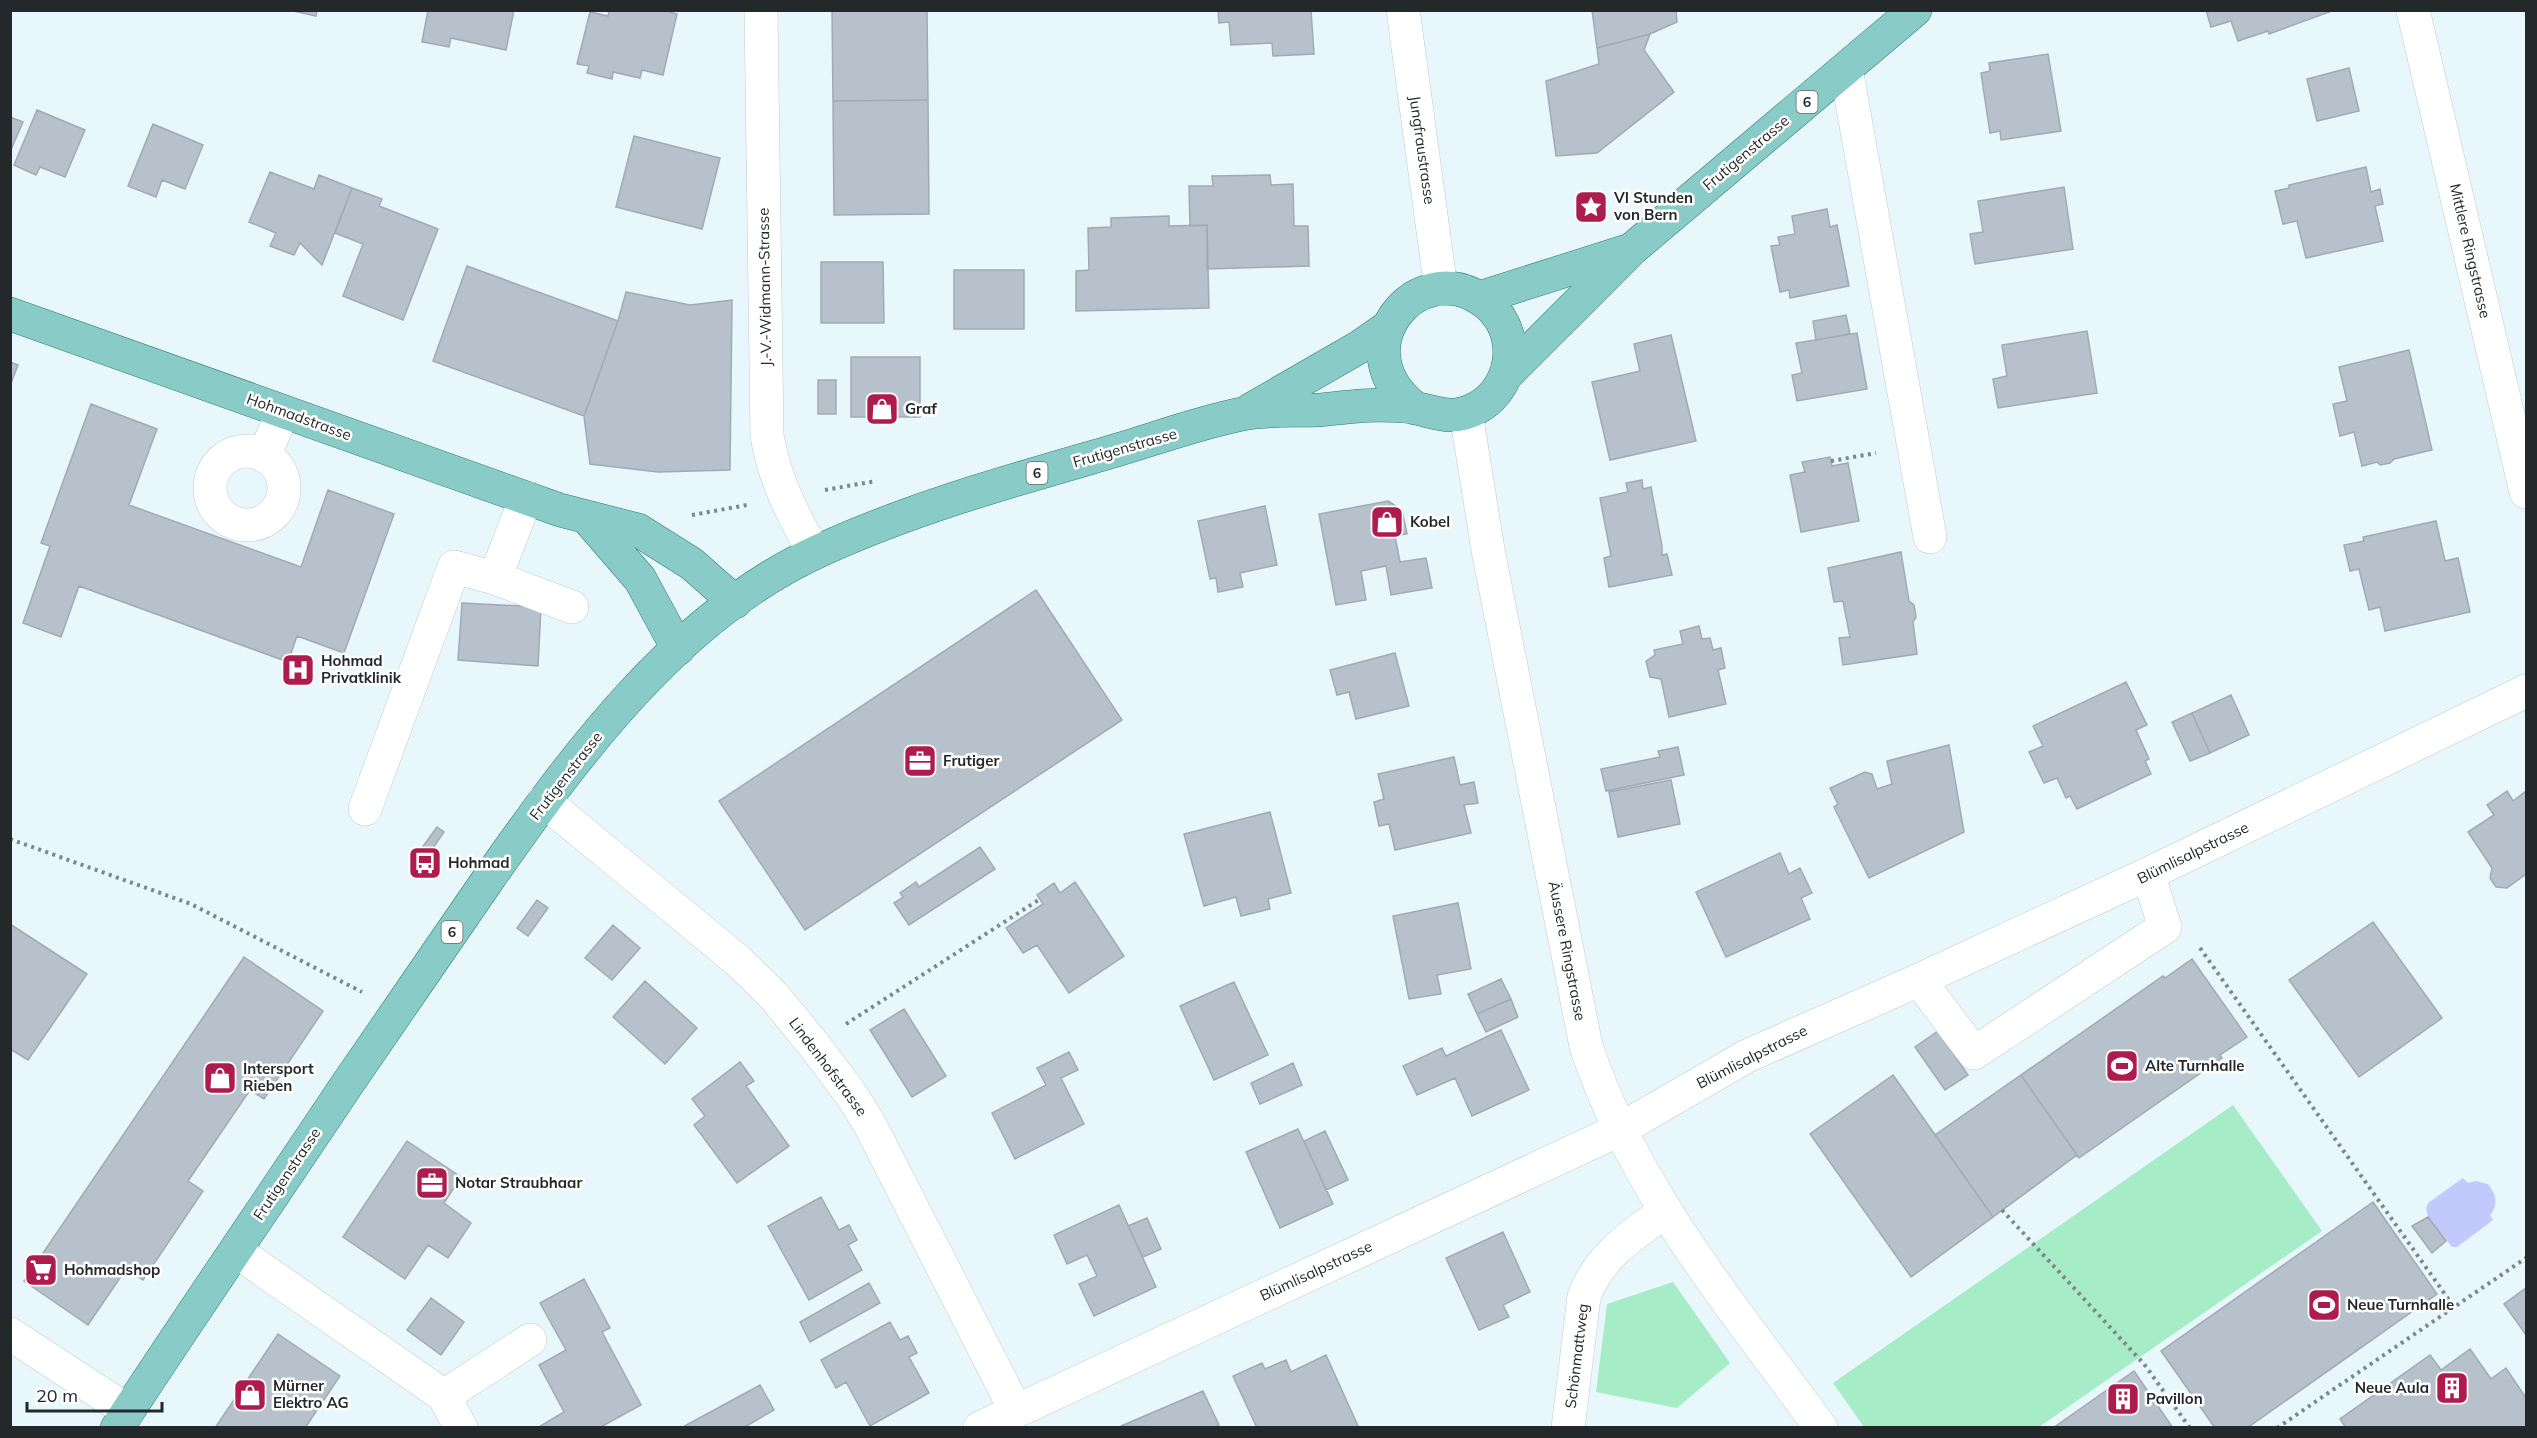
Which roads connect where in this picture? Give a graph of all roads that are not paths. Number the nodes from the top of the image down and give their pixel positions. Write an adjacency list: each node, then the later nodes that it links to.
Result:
1 (761, 10): 21 (street, J.-V.-Widmann-Strasse)
2 (1403, 10): 7 (street, Jungfraustrasse)
3 (1916, 10): 5 (main road, Frutigenstrasse / 6)
4 (2413, 10): 17 (street, Mittlere Ringstrasse)
5 (1846, 69): 6 (main road, Frutigenstrasse / 6); 20 (street)
6 (1632, 249): 8 (main road, Frutigenstrasse / 6); 11 (main road, Frutigenstrasse / 6)
7 (1441, 289): 8 (main road); 10 (main road)
8 (1479, 298): 11 (main road)
9 (10, 314): 13 (main road, Hohmadstrasse)
10 (1388, 327): 12 (main road); 14 (main road, Frutigenstrasse / 6)
11 (1507, 374): 15 (main road)
12 (1416, 408): 14 (main road, Frutigenstrasse / 6); 15 (main road)
13 (283, 412): 16 (street); 18 (main road, Hohmadstrasse)
14 (1245, 413): 21 (main road, Frutigenstrasse / 6)
15 (1466, 413): 31 (street, Äussere Ringstrasse)
16 (264, 456)
17 (2526, 492)
18 (526, 498): 19 (main road, Hohmadstrasse); 22 (street)
19 (588, 519): 23 (main road, Hohmadstrasse); 25 (main road)
20 (1930, 537)
21 (814, 553): 23 (main road, Frutigenstrasse / 6)
22 (495, 578): 24 (street); 28 (street)
23 (735, 602): 25 (main road, Frutigenstrasse / 6)
24 (572, 607)
25 (678, 649): 27 (main road, Frutigenstrasse / 6)
26 (2526, 691): 29 (street, Blümlisalpstrasse)
27 (544, 801): 33 (main road, Frutigenstrasse / 6); 37 (street, Lindenhofstrasse)
28 (365, 809)
29 (2148, 874): 30 (street, Blümlisalpstrasse); 30 (street)
30 (1919, 980): 31 (street, Blümlisalpstrasse)
31 (1620, 1130): 32 (street, Äussere Ringstrasse); 37 (street, Blümlisalpstrasse)
32 (1664, 1212): 41 (street, Schönmattweg); 42 (street, Äussere Ringstrasse)
33 (236, 1251): 36 (street); 38 (main road, Frutigenstrasse / 6)
34 (10, 1334): 38 (street)
35 (530, 1340): 36 (street)
36 (444, 1396): 39 (street)
37 (1015, 1409): 40 (street, Blümlisalpstrasse)
38 (123, 1419)
39 (461, 1428)
40 (980, 1428)
41 (1568, 1428)
42 (1821, 1428)

